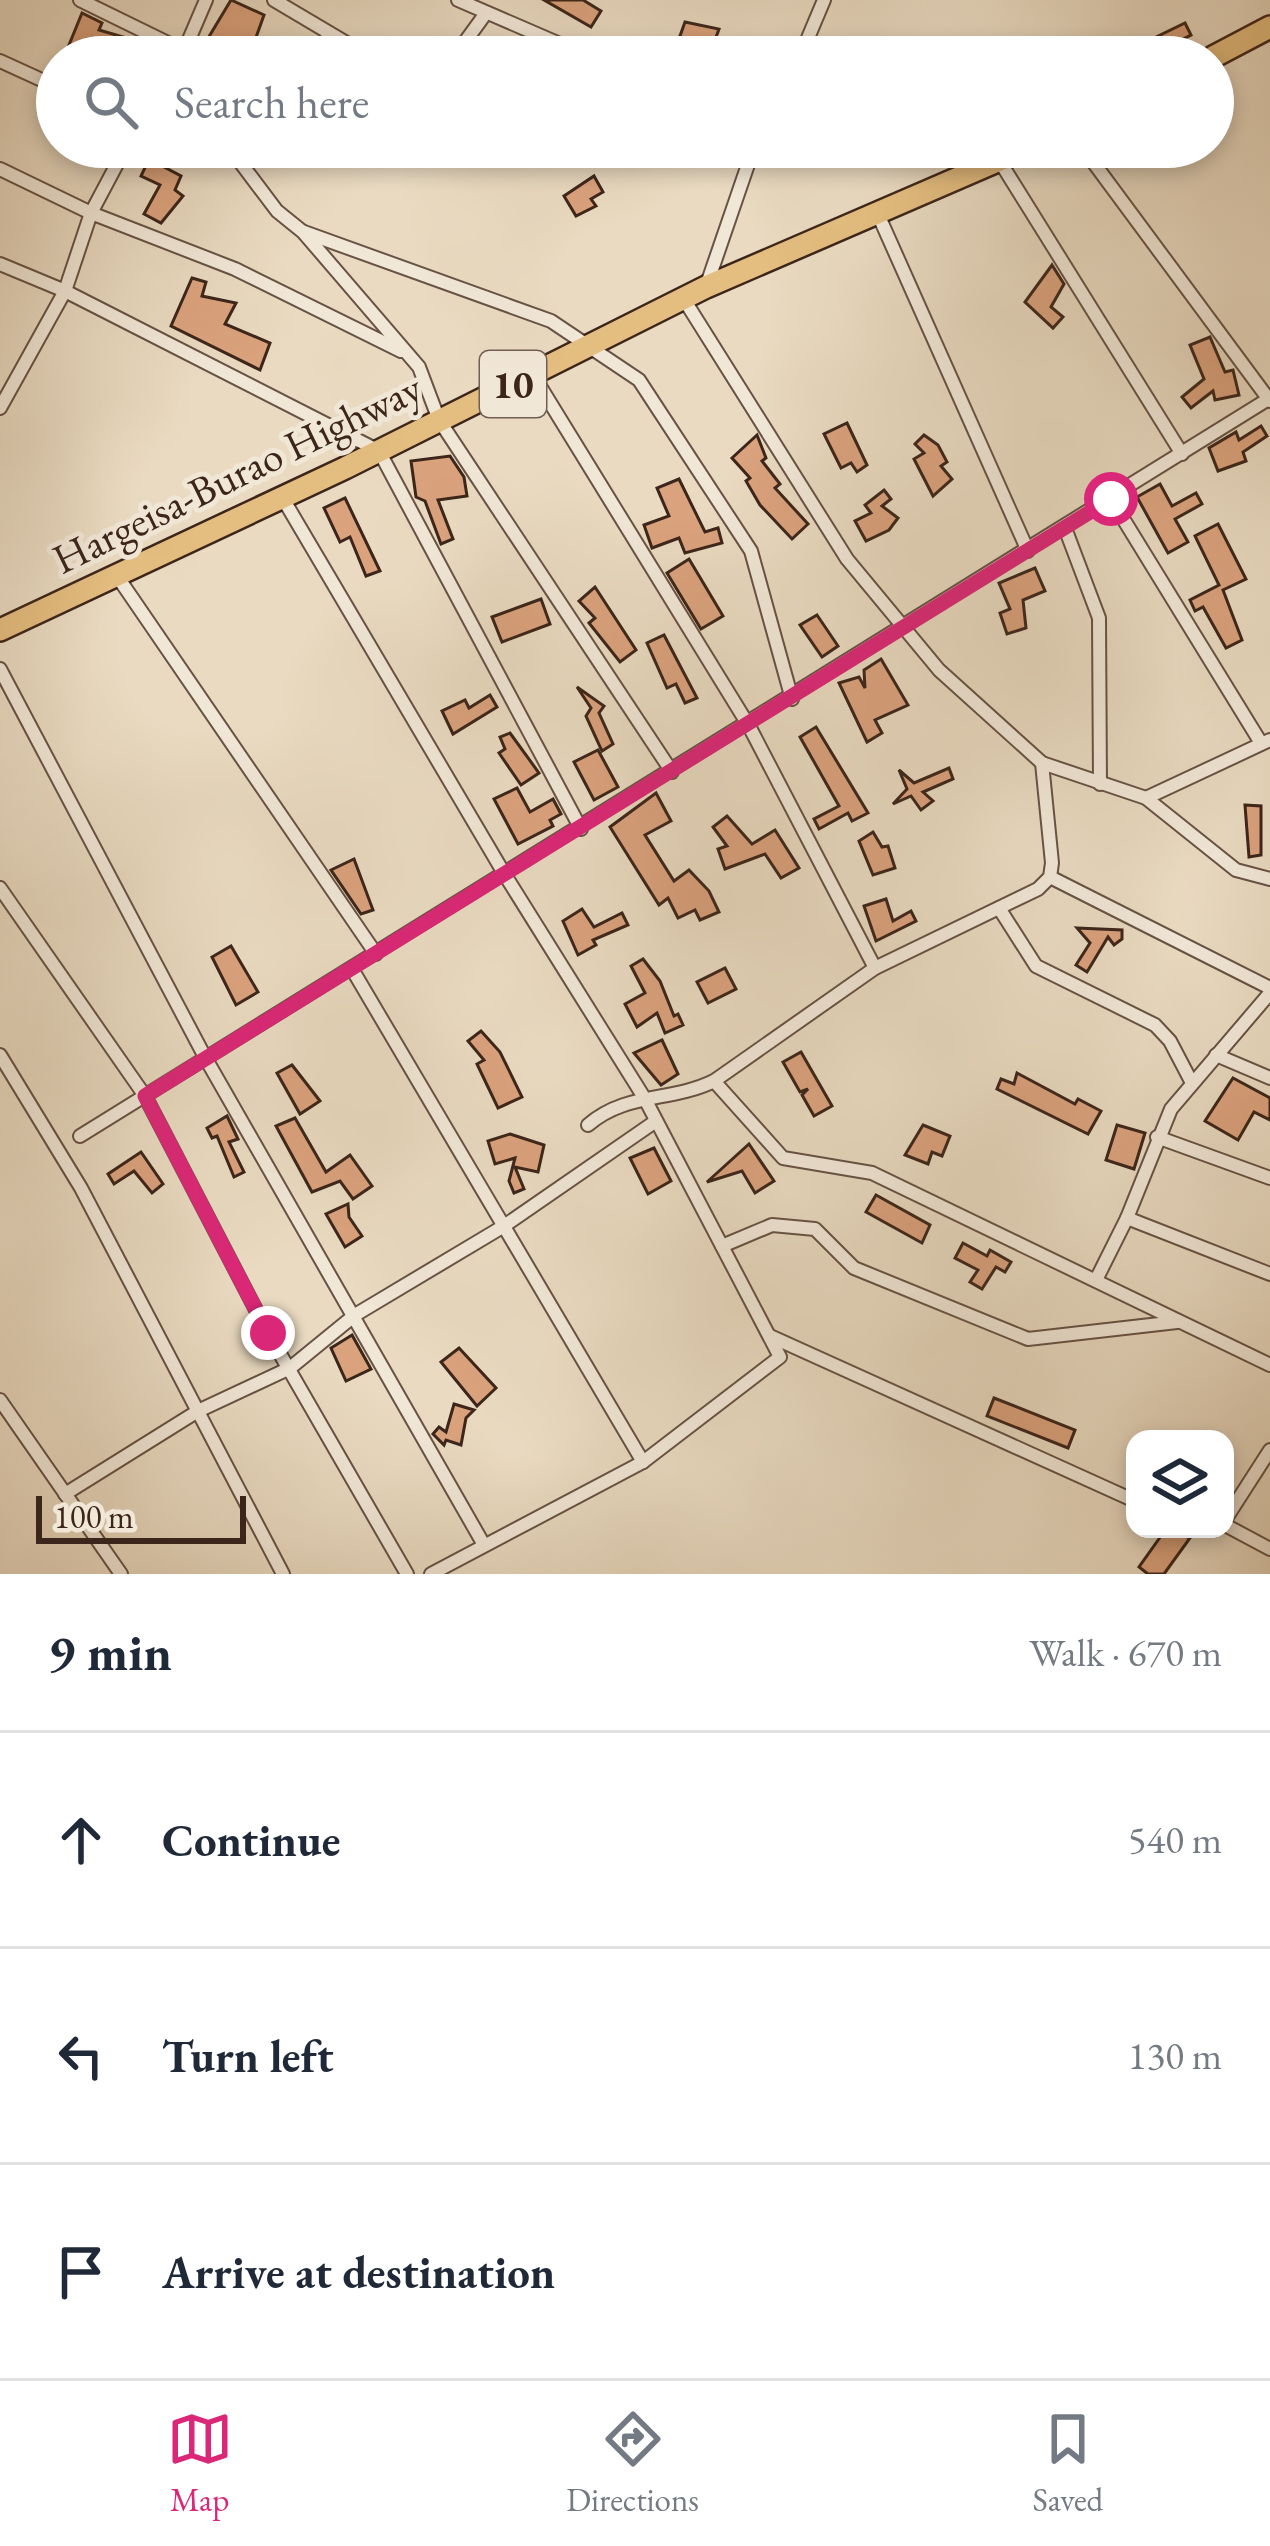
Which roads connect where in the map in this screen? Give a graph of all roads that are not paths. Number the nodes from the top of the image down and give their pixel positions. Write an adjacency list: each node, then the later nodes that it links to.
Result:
1 (80, 0): 9 (street)
2 (206, 0): 10 (street)
3 (274, 0): 8 (street)
4 (458, 0): 6 (street)
5 (824, 0): 14 (street)
6 (486, 13): 12 (street); 13 (street)
7 (1270, 27): 15 (highway)
8 (329, 34): 11 (street)
9 (149, 36)
10 (191, 36)
11 (333, 36)
12 (469, 36)
13 (540, 36)
14 (809, 36)
15 (1234, 46)
16 (0, 61): 17 (street)
17 (36, 78)
18 (115, 168): 26 (street)
19 (245, 168): 27 (street)
20 (747, 168): 29 (street)
21 (980, 168): 25 (highway, Hargeisa-Burao Highway / 10)
22 (1004, 168): 39 (street)
23 (1098, 168): 35 (street)
24 (0, 170): 26 (street)
25 (877, 212): 29 (highway, Hargeisa-Burao Highway / 10); 43 (street)
26 (91, 213): 30 (street); 33 (street)
27 (303, 232): 32 (street); 33 (street)
28 (0, 264): 30 (street)
29 (706, 286): 31 (highway, Hargeisa-Burao Highway / 10)
30 (65, 291): 36 (street); 38 (street)
31 (685, 301): 32 (highway, Hargeisa-Burao Highway / 10); 45 (street)
32 (590, 346): 34 (highway, Hargeisa-Burao Highway / 10); 48 (street)
33 (408, 354): 37 (street)
34 (533, 375): 37 (highway, Hargeisa-Burao Highway / 10); 49 (street)
35 (1270, 400): 39 (street)
36 (0, 408)
37 (440, 420): 38 (highway, Hargeisa-Burao Highway / 10); 52 (street)
38 (379, 451): 40 (highway, Hargeisa-Burao Highway / 10); 55 (street)
39 (1182, 454): 41 (street)
40 (282, 496): 44 (highway, Hargeisa-Burao Highway / 10); 56 (street)
41 (1111, 499): 42 (street); 50 (street)
42 (1065, 528): 43 (street); 53 (street)
43 (1028, 551): 45 (street)
44 (115, 572): 46 (highway, Hargeisa-Burao Highway / 10); 61 (street)
45 (907, 628): 48 (street); 51 (street)
46 (0, 630)
47 (0, 669): 67 (street)
48 (792, 699): 49 (street)
49 (748, 726): 52 (street); 62 (street)
50 (1265, 741): 54 (street)
51 (1042, 763): 53 (street); 57 (street)
52 (672, 772): 55 (street)
53 (1100, 784): 54 (street)
54 (1146, 798): 58 (street)
55 (581, 829): 56 (street)
56 (505, 875): 61 (street); 72 (street)
57 (1050, 877): 60 (street); 64 (street)
58 (1270, 879)
59 (0, 888): 71 (street)
60 (999, 908): 62 (street); 70 (street)
61 (376, 954): 63 (street)
62 (875, 968): 69 (street)
63 (352, 969): 67 (street); 79 (street)
64 (1270, 990): 66 (street)
65 (0, 1055): 89 (street)
66 (1216, 1055): 68 (street); 70 (street)
67 (206, 1059): 71 (street); 83 (street)
68 (1270, 1078)
69 (714, 1081): 72 (street); 82 (street)
70 (1192, 1083): 76 (street)
71 (145, 1096): 75 (street); 87 (street)
72 (645, 1100): 73 (street); 74 (street)
73 (656, 1121): 79 (street); 80 (street)
74 (588, 1125)
75 (80, 1136)
76 (1157, 1137): 77 (street); 78 (street)
77 (1270, 1178)
78 (1126, 1218): 81 (street); 82 (street)
79 (504, 1226): 83 (street); 91 (street)
80 (722, 1246): 84 (street); 85 (street)
81 (1270, 1274)
82 (1096, 1280): 84 (street)
83 (355, 1315): 87 (street); 96 (street)
84 (1182, 1322): 86 (street)
85 (768, 1335): 91 (street); 93 (street)
86 (1270, 1365)
87 (290, 1368): 89 (street); 100 (street)
88 (0, 1400): 92 (street)
89 (198, 1411): 92 (street); 99 (street)
90 (1270, 1450): 94 (street)
91 (644, 1462): 96 (street)
92 (65, 1493): 98 (street)
93 (1126, 1497)
94 (1234, 1508)
95 (1234, 1527): 97 (street)
96 (484, 1545): 101 (street)
97 (1270, 1549)
98 (121, 1574)
99 (283, 1574)
100 (407, 1574)
101 (431, 1574)

